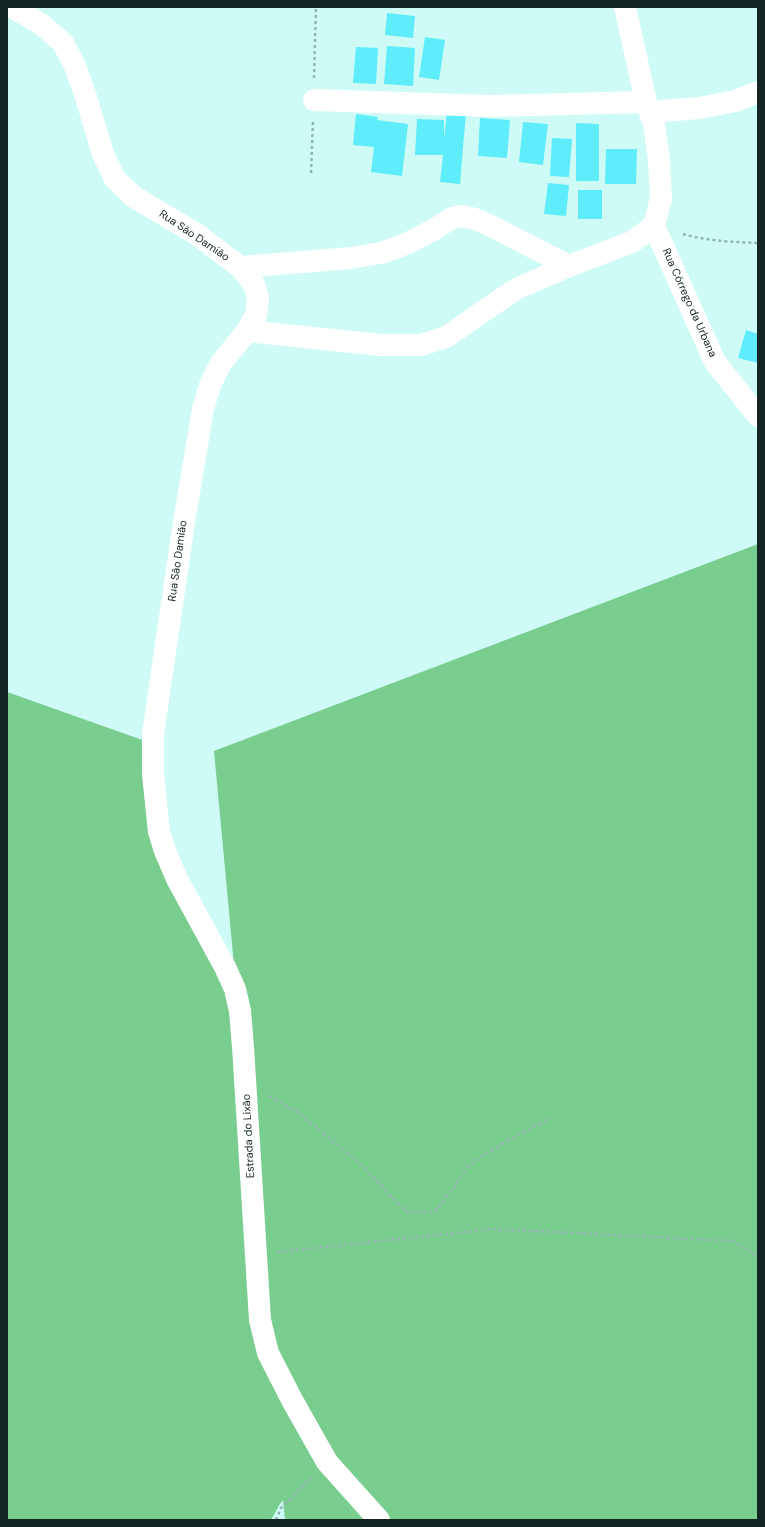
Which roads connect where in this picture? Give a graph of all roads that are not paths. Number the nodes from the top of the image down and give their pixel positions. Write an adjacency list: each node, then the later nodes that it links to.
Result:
1 (12, 7): 8 (street, Rua São Damião)
2 (625, 7): 5 (street)
3 (758, 92): 5 (street)
4 (314, 100): 5 (street)
5 (648, 107): 6 (street)
6 (654, 226): 7 (street); 10 (street, Rua Córrego da Urbana)
7 (569, 266): 8 (street); 9 (street)
8 (240, 267): 9 (street, Rua São Damião)
9 (247, 331): 11 (street, Rua São Damião)
10 (758, 416)
11 (153, 734): 12 (street, Estrada do Lixão)
12 (379, 1520)

